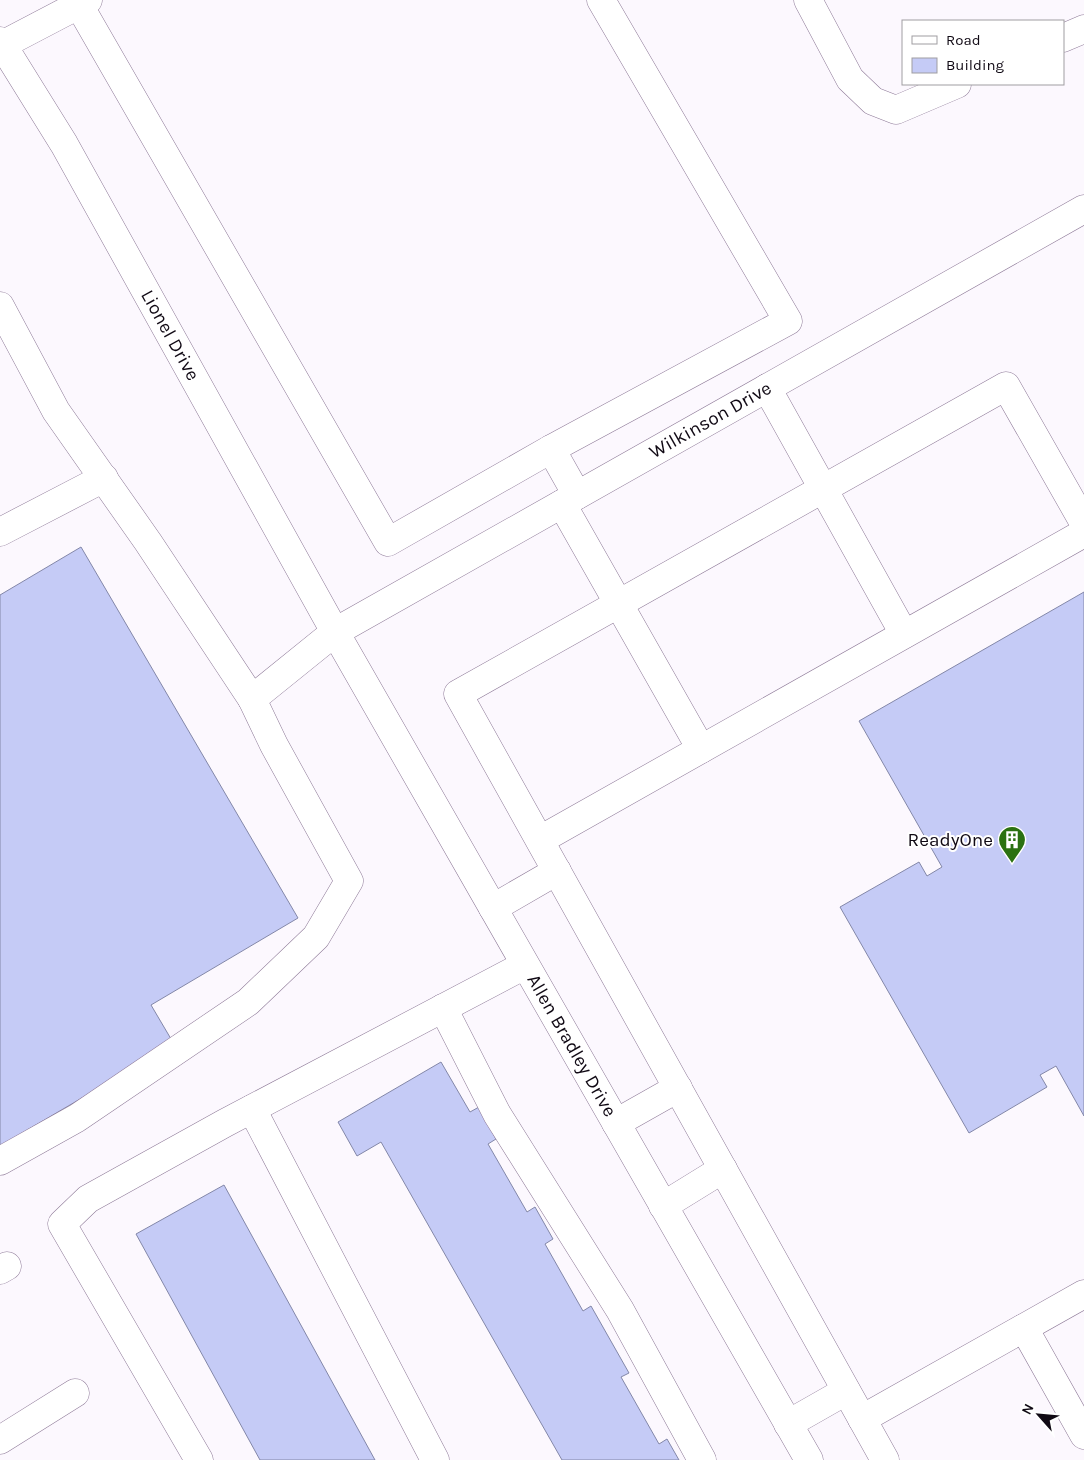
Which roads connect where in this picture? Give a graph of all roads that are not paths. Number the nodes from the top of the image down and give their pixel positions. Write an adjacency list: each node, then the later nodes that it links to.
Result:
1 (601, 0): 11 (street)
2 (808, 0): 7 (street)
3 (84, 3): 6 (street); 11 (street)
4 (1084, 29): 5 (street)
5 (1064, 38)
6 (1, 43): 19 (street, Lionel Drive)
7 (955, 85)
8 (1084, 209): 10 (street, Wilkinson Drive)
9 (0, 306): 12 (street)
10 (767, 388): 13 (street); 14 (street, Wilkinson Drive)
11 (551, 450): 14 (street)
12 (104, 478): 16 (street); 21 (street)
13 (823, 488): 15 (street); 18 (street); 20 (street)
14 (569, 500): 18 (street); 19 (street, Wilkinson Drive)
15 (1084, 523)
16 (0, 532)
17 (1084, 532): 20 (street)
18 (618, 603): 22 (street); 23 (street)
19 (335, 632): 21 (street, Wilkinson Drive); 25 (street, Allen Bradley Drive)
20 (904, 634): 22 (street)
21 (252, 700): 31 (street)
22 (701, 749): 23 (street)
23 (540, 840): 24 (street)
24 (556, 871): 25 (street); 28 (street)
25 (493, 908): 26 (street, Allen Bradley Drive)
26 (525, 964): 27 (street); 30 (street, Allen Bradley Drive)
27 (443, 1008): 29 (street); 44 (street)
28 (678, 1088): 30 (street); 32 (street)
29 (252, 1109): 42 (street); 43 (street)
30 (616, 1123): 33 (street, Allen Bradley Drive)
31 (0, 1161)
32 (723, 1170): 33 (street); 36 (street)
33 (663, 1206): 39 (street, Allen Bradley Drive)
34 (1084, 1294): 35 (street)
35 (1024, 1328): 38 (street); 40 (street)
36 (846, 1391): 38 (street); 39 (street)
37 (75, 1393): 41 (street)
38 (862, 1420): 46 (street)
39 (788, 1424): 45 (street, Allen Bradley Drive)
40 (1084, 1435)
41 (0, 1440)
42 (199, 1460)
43 (435, 1460)
44 (702, 1460)
45 (809, 1460)
46 (884, 1460)

